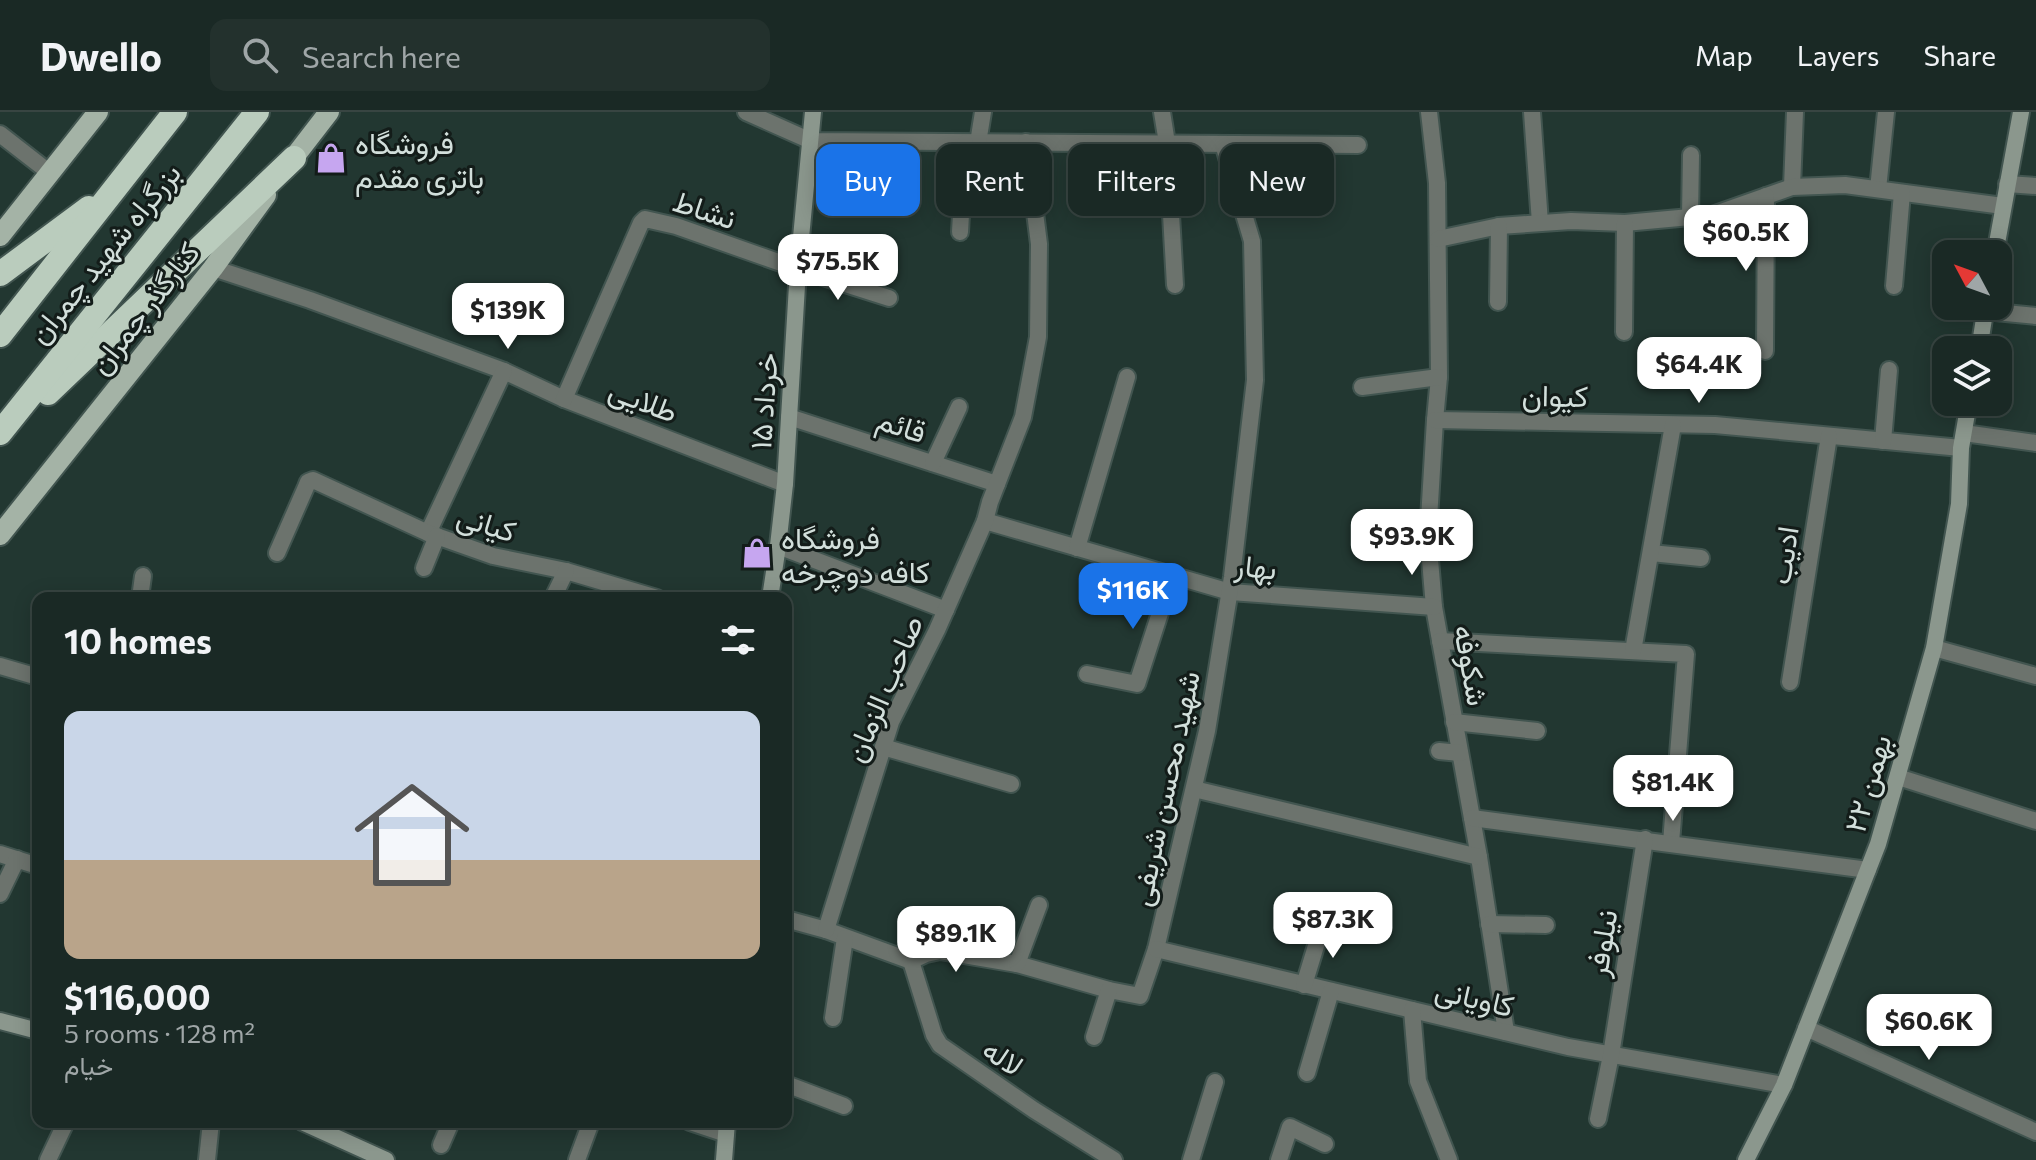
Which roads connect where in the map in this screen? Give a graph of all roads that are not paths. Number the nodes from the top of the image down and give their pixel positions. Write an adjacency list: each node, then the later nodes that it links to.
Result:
1 (98, 112): 24 (main road)
2 (175, 112): 29 (highway, بزرگراه شهید چمران)
3 (257, 112): 65 (highway, بزرگراه شهید چمران)
4 (329, 112): 23 (main road, کنارگذر چمران)
5 (746, 112): 15 (street)
6 (813, 112): 15 (street, ۱۵ خرداد)
7 (983, 112): 17 (street)
8 (1162, 112): 18 (street)
9 (1429, 112): 40 (street, شکوفه)
10 (1532, 112): 35 (street)
11 (1795, 112): 27 (street)
12 (1886, 112): 28 (street)
13 (2021, 112): 25 (street)
14 (0, 134): 24 (street)
15 (811, 141): 17 (street); 43 (street, ۱۵ خرداد)
16 (1026, 142): 17 (street); 18 (street); 73 (street, صاحب الزمان)
17 (972, 143): 38 (street)
18 (1167, 143): 19 (street); 45 (street)
19 (1223, 144)
20 (1334, 145): 21 (street)
21 (1358, 145)
22 (1691, 155): 34 (street)
23 (294, 158): 42 (main road, کنارگذر چمران); 67 (highway)
24 (50, 173): 39 (main road)
25 (2007, 184): 26 (street); 32 (street)
26 (2036, 186)
27 (1792, 187): 28 (street); 31 (street)
28 (1878, 189): 30 (street)
29 (113, 190): 44 (highway); 52 (highway, بزرگراه شهید چمران)
30 (1902, 193): 32 (street); 46 (street)
31 (1766, 196): 34 (street); 53 (street)
32 (2003, 206): 41 (street)
33 (1245, 216): 90 (street, شهید محسن شریفی)
34 (1690, 217): 36 (street)
35 (1540, 223): 36 (street); 37 (street)
36 (1625, 223): 51 (street)
37 (1499, 226): 40 (street); 48 (street)
38 (960, 232)
39 (0, 236)
40 (1438, 239): 57 (street, شکوفه)
41 (1997, 240)
42 (213, 268): 55 (street, طلایی); 76 (main road, کنارگذر چمران)
43 (798, 269): 47 (street); 59 (street, نشاط); 62 (street, ۱۵ خرداد)
44 (0, 274)
45 (1175, 285)
46 (1894, 286)
47 (889, 298)
48 (1498, 302)
49 (2012, 313): 50 (street)
50 (2036, 316)
51 (1624, 332)
52 (0, 335)
53 (1765, 351)
54 (1889, 370): 69 (street)
55 (504, 371): 59 (street, طلایی); 75 (street)
56 (1127, 377): 78 (street)
57 (1439, 377): 58 (street); 63 (street, شکوفه)
58 (1362, 387)
59 (564, 399): 72 (street, طلایی)
60 (959, 407): 71 (street)
61 (1966, 416): 68 (street, ۲۲ بهمن)
62 (789, 417): 71 (street, قائم); 72 (street, ۱۵ خرداد)
63 (1435, 420): 64 (street, کیوان); 91 (street, شکوفه)
64 (1673, 425): 66 (street, کیوان); 80 (street)
65 (0, 433)
66 (1829, 436): 69 (street, کیوان); 100 (street, ادیب)
67 (0, 439)
68 (1962, 440): 69 (street, کیوان); 70 (street, کیوان); 94 (street, ۲۲ بهمن)
69 (1883, 441)
70 (2036, 443)
71 (933, 463): 73 (street, قائم)
72 (785, 484): 77 (street, ۱۵ خرداد)
73 (997, 484): 74 (street, صاحب الزمان)
74 (985, 521): 78 (street, بهار); 92 (street, صاحب الزمان)
75 (433, 534): 79 (street, کیانی); 82 (street); 83 (street, کیانی)
76 (0, 535)
77 (778, 546): 89 (street, ۱۵ خرداد); 92 (street)
78 (1077, 548): 85 (street, بهار)
79 (277, 553)
80 (1651, 553): 81 (street); 95 (street)
81 (1701, 558)
82 (424, 568)
83 (566, 571): 87 (street); 88 (street, کیانی)
84 (143, 576): 86 (street)
85 (1172, 576): 90 (street, بهار); 97 (street)
86 (141, 592)
87 (556, 592)
88 (637, 592)
89 (771, 592)
90 (1230, 592): 91 (street, بهار); 108 (street, شهید محسن شریفی)
91 (1434, 607): 93 (street, شکوفه)
92 (946, 610): 103 (street, صاحب الزمان)
93 (1440, 641): 95 (street); 101 (street, شکوفه)
94 (1934, 648): 99 (street); 106 (street, ۲۲ بهمن)
95 (1633, 651): 112 (street)
96 (0, 666): 98 (street)
97 (1087, 674)
98 (32, 675)
99 (2036, 676)
100 (1790, 682)
101 (1454, 722): 102 (street); 105 (street, شکوفه)
102 (1537, 731)
103 (883, 747): 107 (street); 124 (street, صاحب الزمان)
104 (1439, 751): 105 (street)
105 (1460, 753): 109 (street, شکوفه)
106 (1898, 777): 110 (street); 117 (street, ۲۲ بهمن)
107 (1011, 784)
108 (1194, 789): 114 (street); 126 (street, شهید محسن شریفی)
109 (1472, 818): 111 (street); 114 (street, شکوفه)
110 (2036, 821)
111 (1645, 839): 112 (street); 139 (street, نیلوفر)
112 (1671, 843): 117 (street)
113 (0, 854): 115 (street)
114 (1479, 857): 122 (street, شکوفه)
115 (17, 859): 116 (street); 118 (street)
116 (32, 864)
117 (1868, 870): 135 (street, ۲۲ بهمن)
118 (0, 894)
119 (1039, 905): 128 (street)
120 (792, 921): 124 (street)
121 (1323, 923): 129 (street)
122 (1489, 924): 123 (street); 137 (street, شکوفه)
123 (1546, 925)
124 (826, 930): 125 (street)
125 (845, 938): 127 (street); 133 (street)
126 (1156, 949): 129 (street, کاویانی); 130 (street, شهید محسن شریفی)
127 (911, 961): 128 (street); 162 (street, لاله)
128 (1017, 964): 130 (street)
129 (1304, 985): 131 (street, کاویانی)
130 (1109, 990): 138 (street)
131 (1331, 991): 132 (street, کاویانی); 140 (street)
132 (1412, 1010): 137 (street, کاویانی); 155 (street)
133 (833, 1018)
134 (1, 1020): 136 (street)
135 (1806, 1028): 142 (street, ۲۲ بهمن); 152 (street)
136 (32, 1029)
137 (1506, 1032): 139 (street, کاویانی)
138 (1094, 1037)
139 (1611, 1055): 142 (street, کاویانی); 145 (street, نیلوفر)
140 (1307, 1073)
141 (1215, 1082): 163 (street)
142 (1784, 1085): 156 (street, ۲۲ بهمن)
143 (792, 1086): 144 (street)
144 (844, 1106)
145 (1598, 1119)
146 (63, 1128): 157 (street)
147 (210, 1128): 158 (street)
148 (315, 1128): 159 (street)
149 (448, 1128): 154 (street)
150 (589, 1128): 160 (street)
151 (726, 1128): 161 (street)
152 (2036, 1132)
153 (1325, 1144): 164 (street)
154 (441, 1145)
155 (1442, 1155)
156 (1747, 1159)
157 (48, 1160)
158 (207, 1160)
159 (386, 1160)
160 (577, 1160)
161 (724, 1160)
162 (1114, 1160)
163 (1191, 1160)
164 (1279, 1160)

